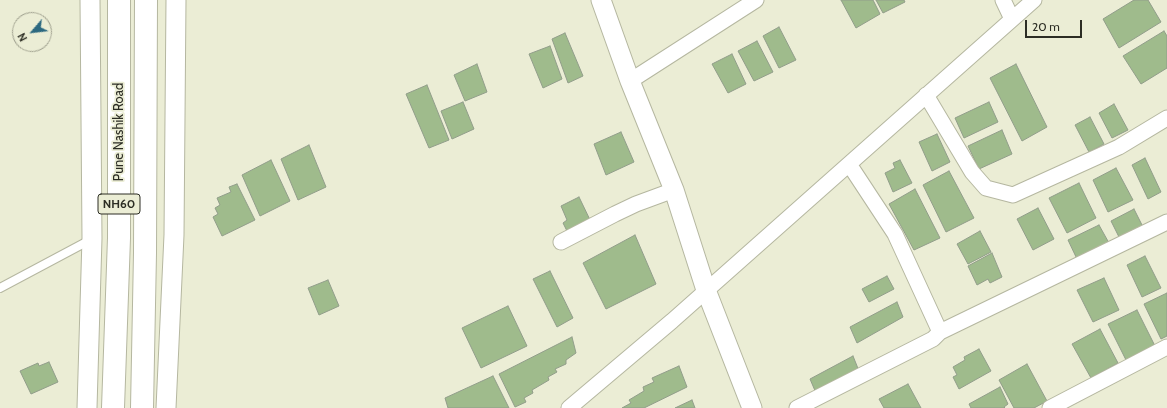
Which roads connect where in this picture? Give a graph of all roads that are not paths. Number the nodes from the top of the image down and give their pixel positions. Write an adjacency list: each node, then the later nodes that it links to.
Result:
1 (90, 0): 16 (street)
2 (119, 0): 23 (highway, Pune Nashik Road / NH60)
3 (146, 0): 24 (highway, Pune Nashik Road / NH60)
4 (176, 0): 25 (street)
5 (601, 0): 10 (street)
6 (756, 0): 10 (street)
7 (1002, 0): 9 (street)
8 (1034, 0): 9 (street)
9 (1012, 19): 11 (street)
10 (630, 81): 14 (street)
11 (926, 95): 12 (street); 13 (street)
12 (1167, 118)
13 (849, 164): 19 (street); 20 (street)
14 (674, 190): 17 (street); 19 (street)
15 (1167, 222): 20 (street)
16 (92, 238): 18 (lane); 22 (street)
17 (561, 242)
18 (0, 288)
19 (706, 290): 26 (street); 27 (street)
20 (940, 332): 28 (street)
21 (1167, 347): 29 (street)
22 (88, 408)
23 (113, 408)
24 (142, 408)
25 (166, 408)
26 (569, 408)
27 (752, 408)
28 (797, 408)
29 (1050, 408)

